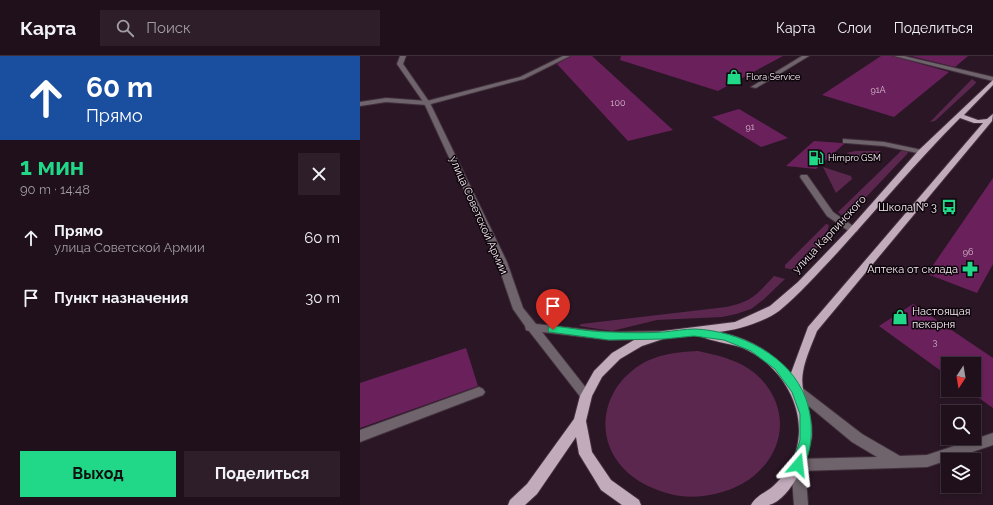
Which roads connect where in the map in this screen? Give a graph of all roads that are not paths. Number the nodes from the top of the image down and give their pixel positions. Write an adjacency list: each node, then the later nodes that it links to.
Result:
1 (403, 56): 7 (street, улица Советской Армии)
2 (567, 56): 7 (street)
3 (806, 56): 6 (street)
4 (897, 56): 5 (street)
5 (993, 81): 9 (main road, улица Карпинского)
6 (754, 87)
7 (427, 103): 8 (street); 15 (street, улица Советской Армии)
8 (360, 104)
9 (960, 115): 10 (main road, улица Карпинского); 12 (main road, улица Карпинского)
10 (991, 118): 18 (main road, улица Карпинского)
11 (846, 141): 12 (street)
12 (922, 152): 14 (main road, улица Карпинского)
13 (804, 177): 14 (street)
14 (852, 230): 16 (main road, улица Карпинского)
15 (530, 327): 17 (street); 20 (street, улица Советской Армии)
16 (694, 332): 17 (main road, улица Карпинского); 18 (main road, улица Карпинского)
17 (663, 335): 20 (main road, улица Карпинского)
18 (797, 390): 24 (street); 25 (main road, улица Карпинского)
19 (479, 392): 22 (street)
20 (586, 396): 21 (main road, улица Карпинского)
21 (580, 421): 26 (main road, улица Карпинского); 27 (main road, улица Карпинского)
22 (360, 436)
23 (993, 439): 24 (street)
24 (900, 463): 25 (street)
25 (798, 465): 28 (main road, улица Карпинского); 29 (street)
26 (515, 505)
27 (634, 505)
28 (758, 505)
29 (801, 505)

